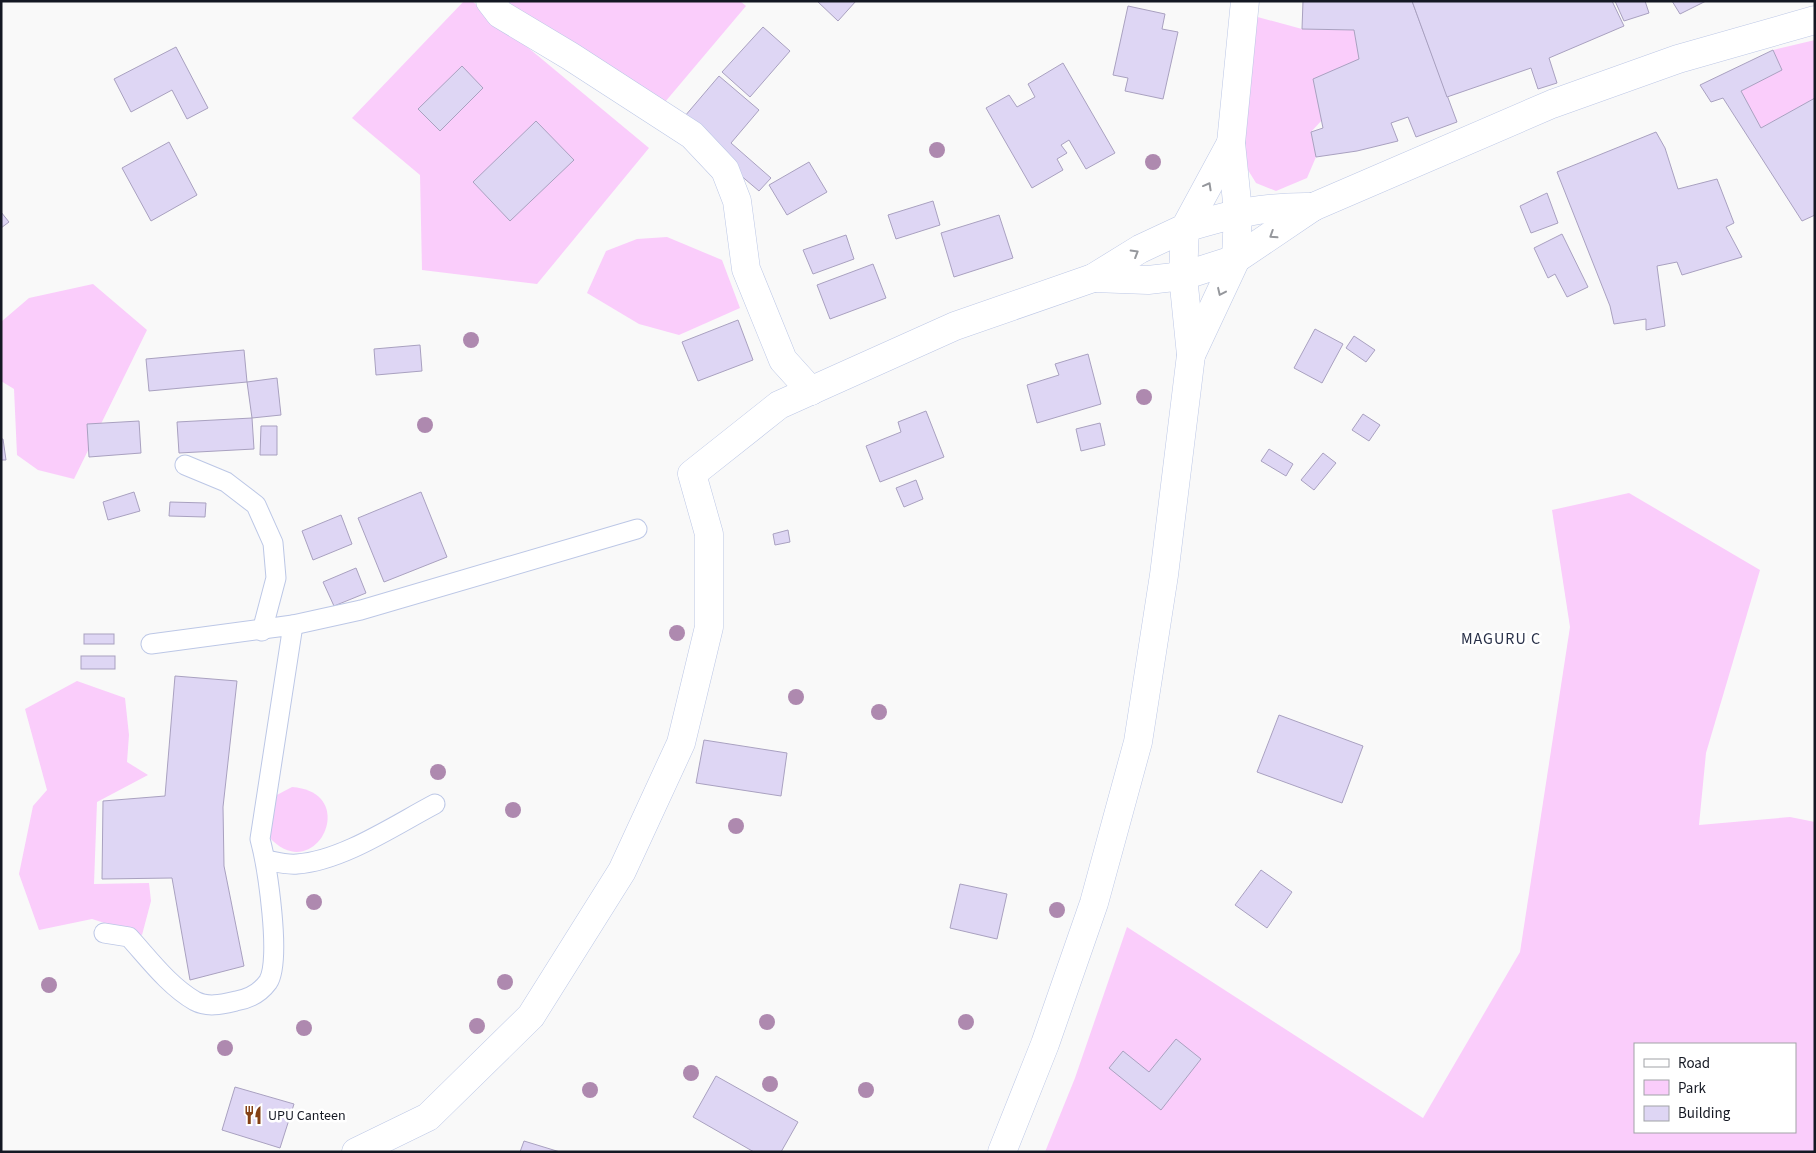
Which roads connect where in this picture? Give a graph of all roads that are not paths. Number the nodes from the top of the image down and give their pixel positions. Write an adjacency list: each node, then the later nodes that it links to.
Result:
1 (490, 1): 12 (street)
2 (1245, 1): 4 (street)
3 (1815, 20): 5 (street)
4 (1231, 143): 6 (street); 7 (street, one-way to 4)
5 (1313, 207): 6 (street); 8 (street, one-way to 8)
6 (1238, 212): 7 (street); 8 (street)
7 (1185, 228): 9 (street); 10 (street, one-way to 7)
8 (1236, 259): 9 (street); 11 (street, one-way to 11)
9 (1183, 276): 10 (street); 11 (street)
10 (1093, 278): 12 (street)
11 (1191, 355): 22 (street)
12 (811, 391): 21 (street)
13 (184, 465): 16 (lane)
14 (637, 529): 15 (lane)
15 (293, 625): 16 (lane); 19 (lane)
16 (262, 631): 17 (lane)
17 (151, 644)
18 (435, 804): 19 (lane)
19 (266, 860): 20 (lane)
20 (104, 934)
21 (356, 1152)
22 (1002, 1152)

